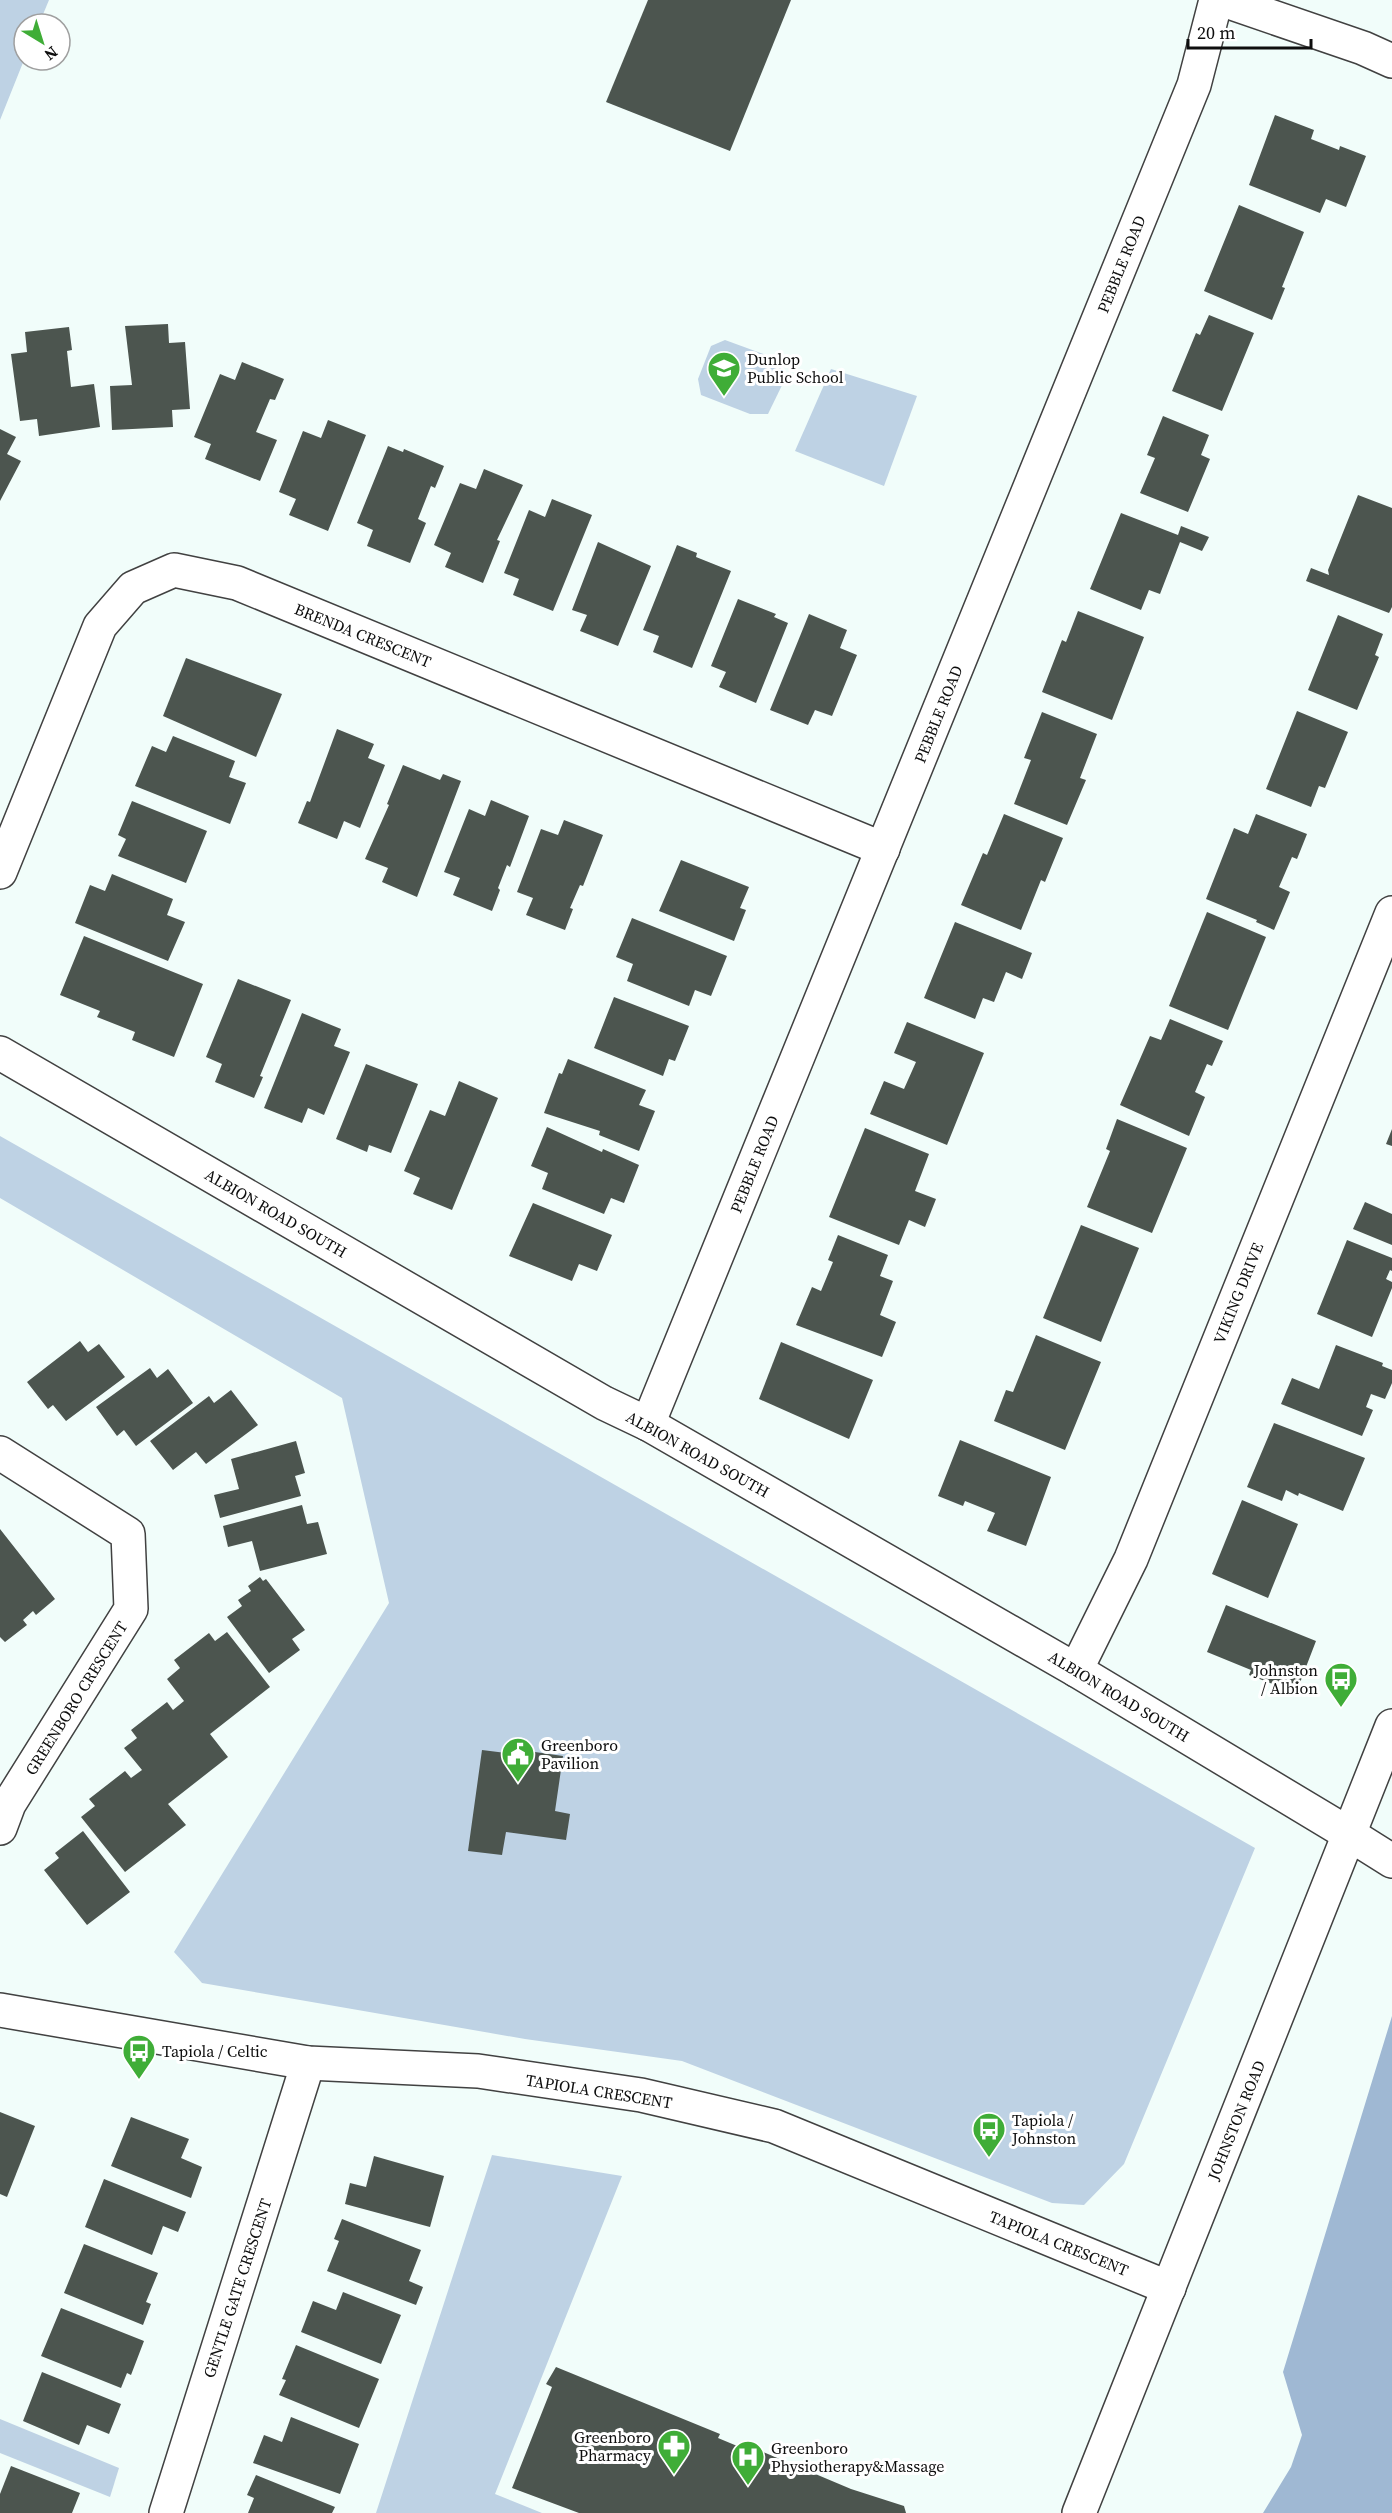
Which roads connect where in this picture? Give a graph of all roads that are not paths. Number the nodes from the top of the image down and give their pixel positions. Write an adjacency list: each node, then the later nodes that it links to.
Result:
1 (1216, 0): 4 (street, PEBBLE ROAD)
2 (1223, 0): 3 (street)
3 (1392, 61)
4 (883, 849): 5 (street, BRENDA CRESCENT); 8 (street, PEBBLE ROAD)
5 (0, 872)
6 (1392, 913): 10 (street, VIKING DRIVE)
7 (0, 1053): 8 (street, ALBION ROAD SOUTH)
8 (648, 1424): 10 (street, ALBION ROAD SOUTH)
9 (0, 1454): 12 (street, GREENBORO CRESCENT)
10 (1076, 1670): 13 (street, ALBION ROAD SOUTH)
11 (1392, 1726): 13 (street, JOHNSTON ROAD)
12 (0, 1828)
13 (1349, 1834): 14 (street, ALBION ROAD SOUTH); 17 (street, JOHNSTON ROAD)
14 (1392, 1861)
15 (0, 2010): 16 (street, TAPIOLA CRESCENT)
16 (308, 2063): 17 (street, TAPIOLA CRESCENT); 18 (street, GENTLE GATE CRESCENT)
17 (1170, 2288): 19 (street, JOHNSTON ROAD)
18 (166, 2513)
19 (1079, 2513)

